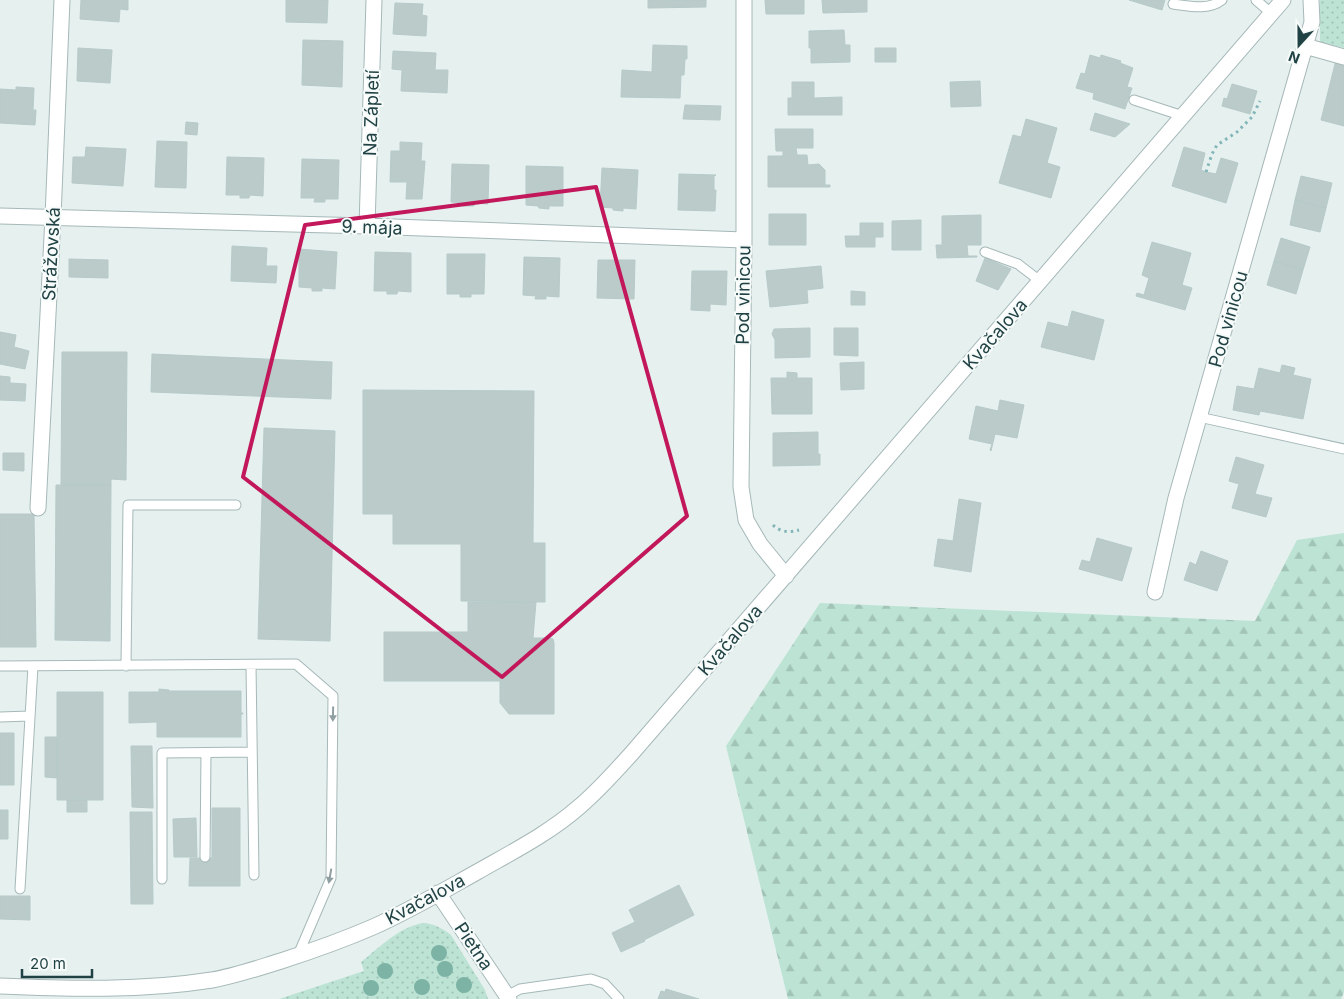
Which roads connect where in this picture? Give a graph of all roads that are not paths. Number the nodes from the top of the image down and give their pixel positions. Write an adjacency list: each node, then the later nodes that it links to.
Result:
1 (62, 0): 15 (street, Strážovská)
2 (374, 0): 16 (street, Na Zápletí)
3 (744, 0): 17 (street, Pod vinicou)
4 (1222, 0): 8 (lane)
5 (1256, 0): 9 (lane)
6 (1283, 0): 9 (street, Kvačalova)
7 (1311, 0): 10 (street, Pod vinicou)
8 (1173, 4)
9 (1271, 13): 13 (street, Kvačalova)
10 (1305, 46): 11 (street); 20 (street, Pod vinicou)
11 (1344, 57)
12 (1134, 100): 13 (lane)
13 (1183, 116): 19 (street, Kvačalova)
14 (0, 216): 15 (street, 9. mája)
15 (53, 217): 16 (street, 9. mája); 23 (street, Strážovská)
16 (367, 226): 17 (street, 9. mája)
17 (744, 240): 24 (street, Pod vinicou)
18 (985, 252): 19 (lane)
19 (1040, 281): 24 (street, Kvačalova)
20 (1200, 417): 21 (lane); 25 (street, Pod vinicou)
21 (1344, 449)
22 (236, 505): 29 (lane)
23 (38, 508)
24 (786, 576): 38 (street, Kvačalova)
25 (1155, 592)
26 (250, 664): 29 (lane); 32 (lane); 39 (lane, one-way to 39)
27 (0, 666): 28 (lane)
28 (33, 666): 29 (lane); 30 (lane)
29 (126, 666)
30 (30, 716): 31 (lane); 37 (lane)
31 (0, 717)
32 (252, 752): 33 (lane); 35 (lane)
33 (206, 753): 34 (lane); 36 (lane)
34 (204, 857)
35 (254, 875)
36 (162, 879)
37 (20, 889)
38 (438, 893): 39 (street, Kvačalova); 41 (street, Pietna)
39 (298, 955): 40 (street, Kvačalova)
40 (0, 986)
41 (508, 998): 42 (lane)
42 (619, 999)

